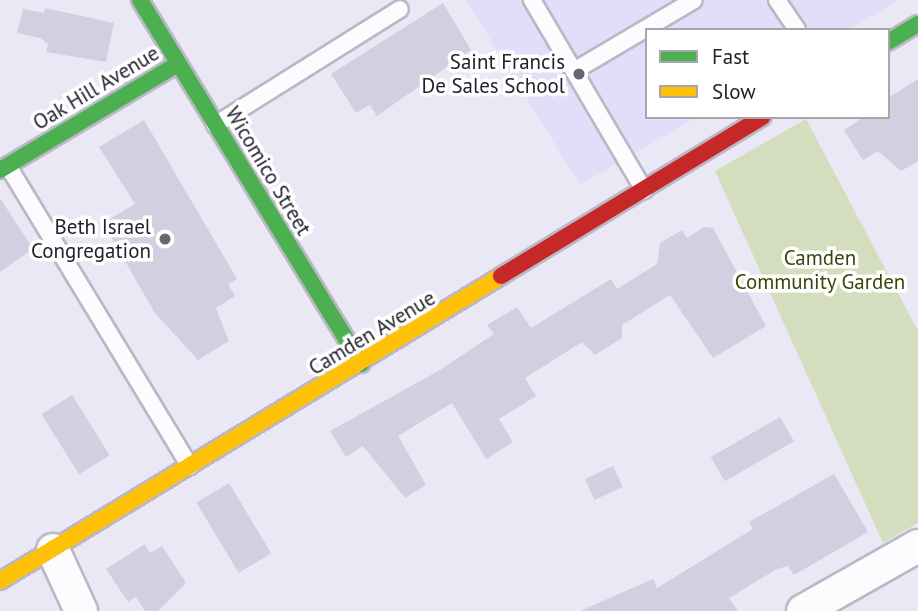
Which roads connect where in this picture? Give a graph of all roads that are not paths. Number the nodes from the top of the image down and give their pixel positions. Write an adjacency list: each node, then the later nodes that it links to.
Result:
1 (140, 0): 11 (street, Wicomico Street)
2 (532, 0): 12 (lane)
3 (694, 0): 7 (lane)
4 (778, 0): 8 (lane)
5 (400, 9): 14 (lane)
6 (918, 24): 10 (street)
7 (647, 28)
8 (796, 28)
9 (645, 29): 12 (lane)
10 (890, 41)
11 (178, 64): 14 (street, Wicomico Street); 15 (street, Oak Hill Avenue)
12 (574, 71): 16 (lane)
13 (760, 119): 16 (street, Camden Avenue)
14 (215, 125): 17 (street, Wicomico Street)
15 (4, 168): 18 (lane)
16 (644, 190): 17 (street, Camden Avenue)
17 (361, 364): 18 (street, Camden Avenue)
18 (190, 467): 20 (street, Camden Avenue)
19 (918, 546): 23 (street)
20 (53, 550): 21 (street, Camden Avenue); 22 (street)
21 (0, 581)
22 (81, 611)
23 (803, 611)

